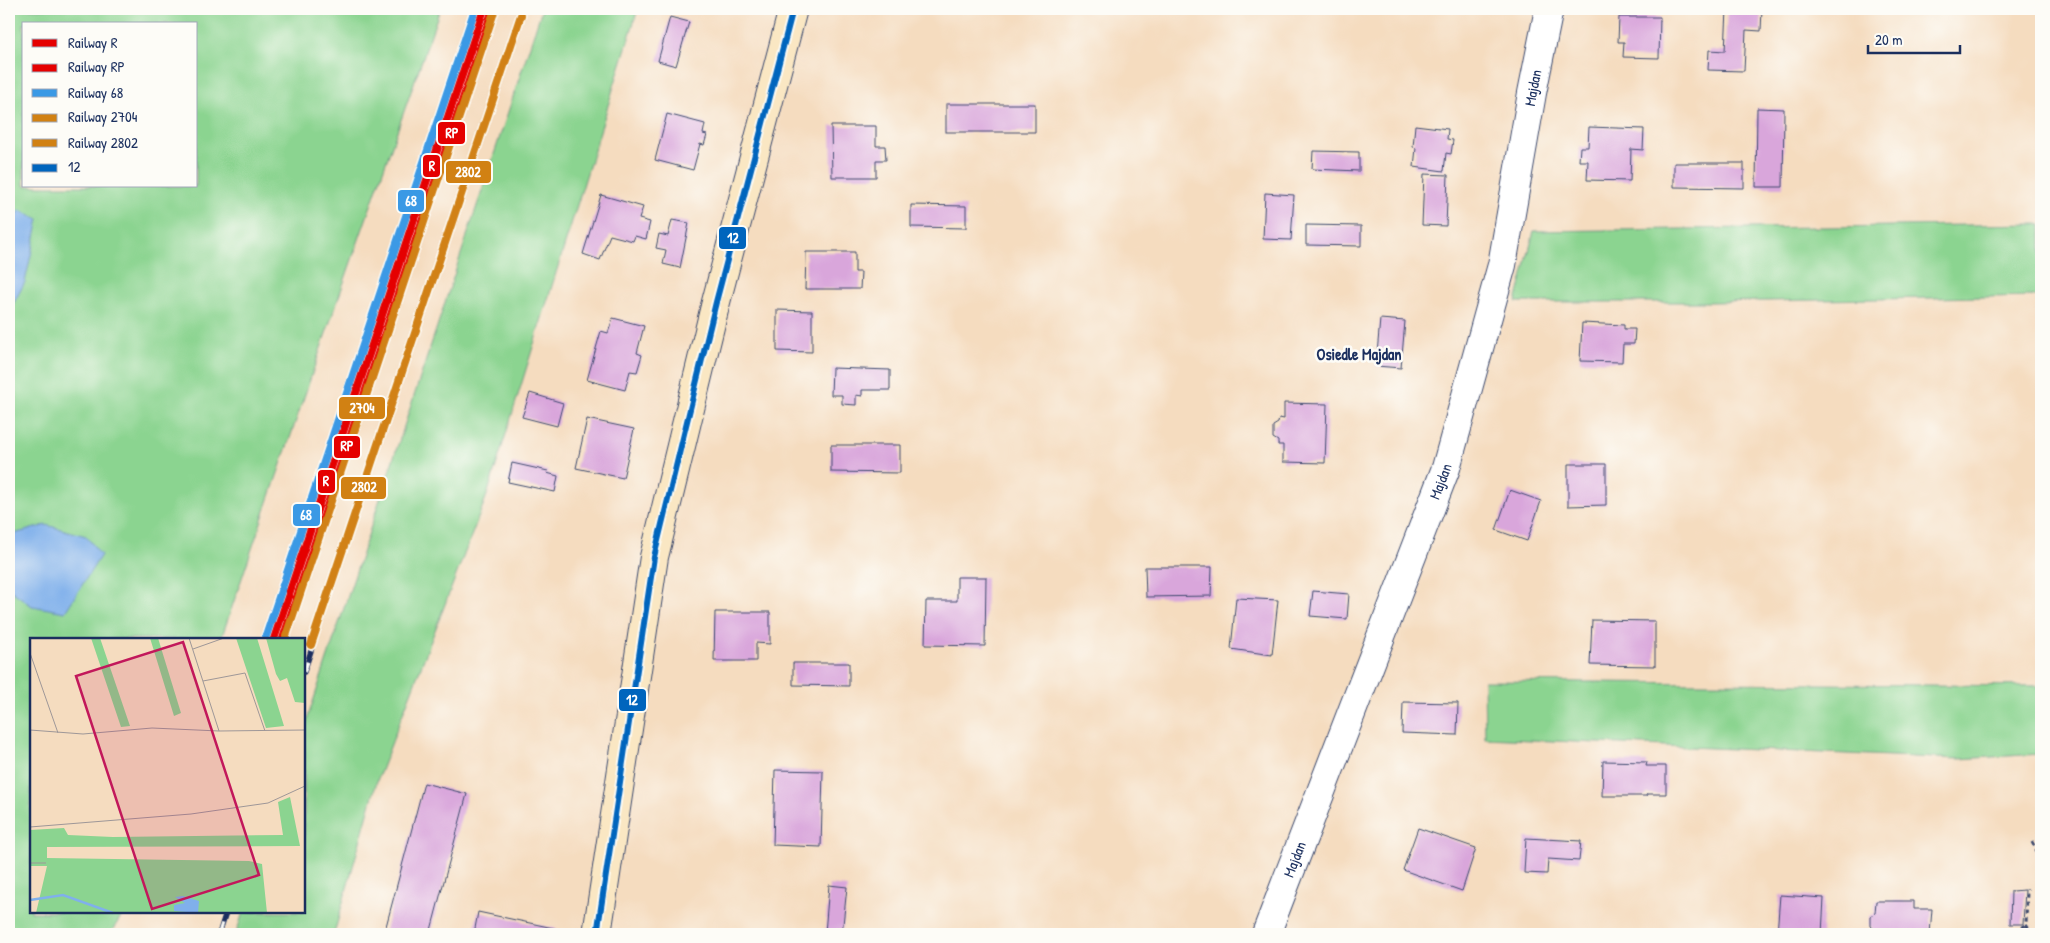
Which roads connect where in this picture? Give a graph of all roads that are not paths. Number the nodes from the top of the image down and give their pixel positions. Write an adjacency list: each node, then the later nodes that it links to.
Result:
1 (793, 9): 3 (street)
2 (1550, 9): 4 (street, Majdan)
3 (597, 934)
4 (1266, 934)

